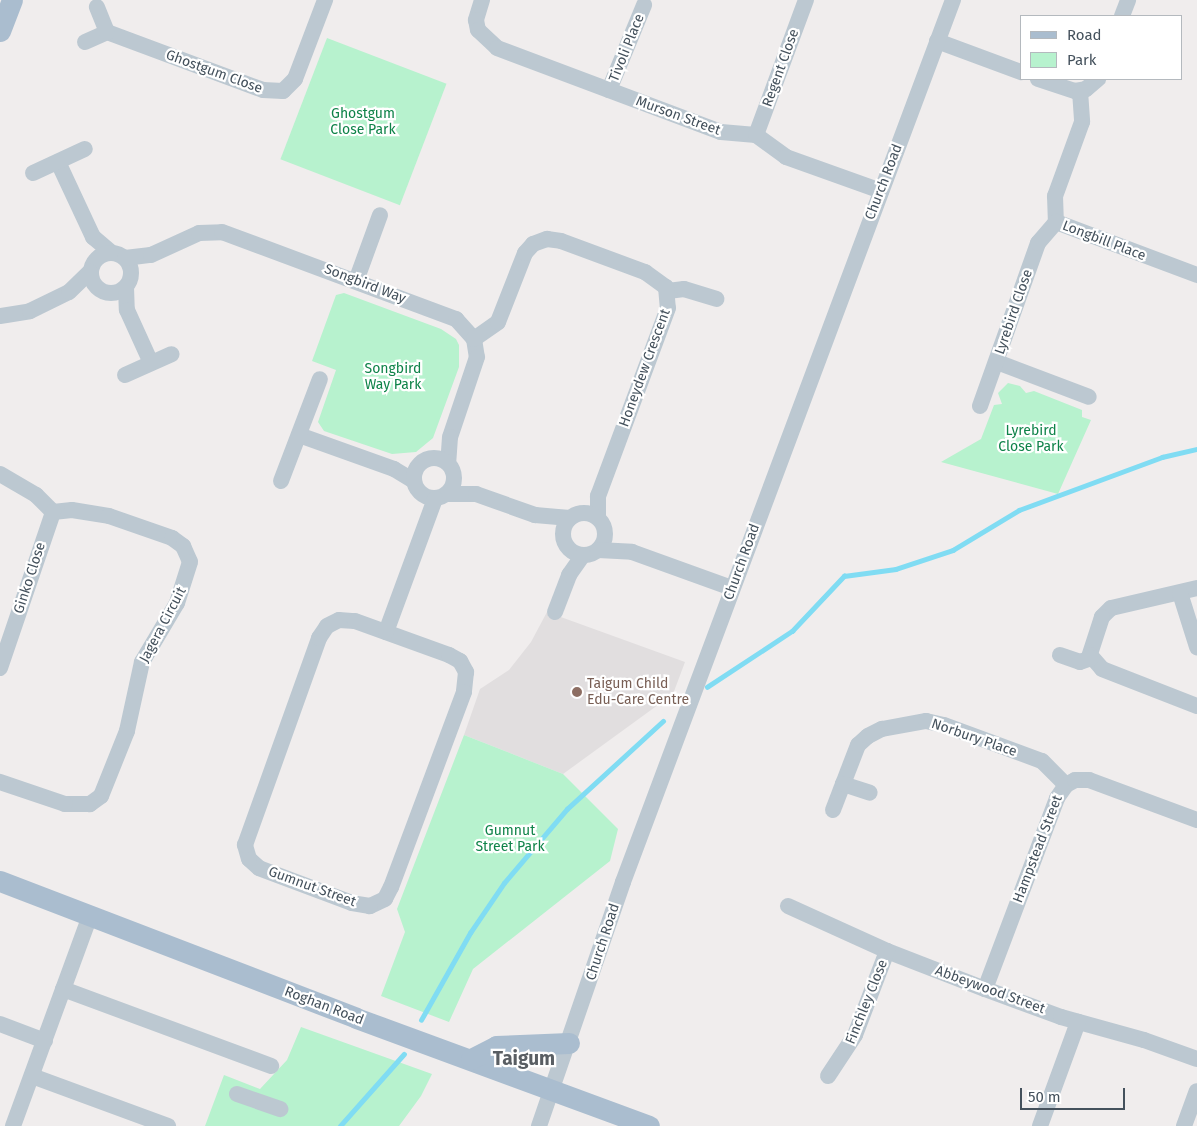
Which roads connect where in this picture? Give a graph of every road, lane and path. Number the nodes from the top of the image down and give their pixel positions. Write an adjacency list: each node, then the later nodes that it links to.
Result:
1 (325, 0): 11 (street, Ghostgum Close)
2 (482, 0): 17 (street, Murson Street)
3 (806, 0): 19 (street, Regent Close)
4 (953, 0): 12 (street, Church Road)
5 (1128, 0): 9 (street)
6 (647, 2): 17 (street, Tivoli Place)
7 (7, 6): 10 (main road)
8 (97, 7): 11 (street)
9 (1122, 15)
10 (0, 31)
11 (107, 32): 13 (street)
12 (937, 41): 14 (street); 23 (street, Church Road)
13 (85, 42)
14 (1020, 72)
15 (1042, 80): 18 (street)
16 (1096, 80): 18 (street)
17 (609, 90): 19 (street, Murson Street)
18 (1080, 90): 25 (street, Longbill Place)
19 (756, 135): 23 (street)
20 (85, 149): 21 (street)
21 (58, 162): 22 (street); 27 (street)
22 (33, 173)
23 (881, 192): 58 (street, Church Road)
24 (380, 215): 30 (street)
25 (1056, 222): 28 (street, Longbill Place); 39 (street, Lyrebird Close)
26 (151, 255): 27 (street, Songbird Way); 29 (street, Songbird Way); 30 (street, Songbird Way)
27 (105, 260): 29 (street); 31 (street); 33 (street)
28 (1197, 275)
29 (128, 280): 31 (street); 35 (street)
30 (356, 281): 37 (street, Songbird Way)
31 (103, 291): 33 (street); 35 (street)
32 (668, 291): 34 (street); 37 (street, Honeydew Crescent); 54 (street, Honeydew Crescent)
33 (69, 292): 36 (street)
34 (716, 299)
35 (127, 310): 40 (street)
36 (0, 316)
37 (474, 339): 46 (street)
38 (172, 354): 40 (street)
39 (997, 362): 43 (street); 44 (street, Lyrebird Close)
40 (151, 363): 41 (street)
41 (125, 375)
42 (320, 379): 45 (street)
43 (1088, 397)
44 (980, 406)
45 (299, 435): 48 (street); 49 (street)
46 (446, 466): 48 (street); 50 (street); 51 (street)
47 (0, 474): 52 (street)
48 (415, 474): 51 (street)
49 (282, 482)
50 (476, 494): 51 (street); 53 (street)
51 (436, 497): 62 (street)
52 (53, 512): 63 (street, Ginko Close); 69 (street, Jagera Circuit)
53 (535, 516): 54 (street); 55 (street)
54 (589, 520): 55 (street); 56 (street); 57 (street)
55 (562, 535): 56 (street)
56 (584, 552): 57 (street); 61 (street)
57 (632, 552): 58 (street)
58 (732, 588): 84 (street, Church Road)
59 (1197, 588): 60 (street)
60 (1180, 593): 64 (street); 66 (street)
61 (555, 612)
62 (386, 632): 62 (street, Gumnut Street)
63 (4, 643): 67 (street, Ginko Close)
64 (1197, 647)
65 (1060, 655): 66 (street)
66 (1091, 658): 68 (street)
67 (0, 668)
68 (1197, 706)
69 (0, 782)
70 (843, 784): 71 (street, Norbury Place); 72 (street); 73 (street, Norbury Place)
71 (1066, 785): 74 (street, Hampstead Street); 79 (street, Hampstead Street)
72 (870, 793)
73 (833, 810)
74 (1197, 820)
75 (0, 881): 77 (main road, Roghan Road)
76 (788, 906): 78 (street, Abbeywood Street)
77 (90, 916): 80 (street); 85 (main road, Roghan Road)
78 (887, 951): 79 (street, Abbeywood Street); 89 (street, Finchley Close)
79 (985, 989): 81 (street, Abbeywood Street)
80 (63, 990): 83 (street); 87 (street)
81 (1078, 1022): 86 (street, Abbeywood Street); 100 (street)
82 (0, 1024): 83 (street)
83 (45, 1040): 88 (street)
84 (569, 1043): 85 (main road); 90 (street, Church Road)
85 (471, 1059): 90 (main road, Roghan Road)
86 (1197, 1059)
87 (271, 1066)
88 (32, 1076): 96 (street); 97 (street)
89 (828, 1076)
90 (552, 1090): 98 (street, Church Road); 99 (main road, Roghan Road)
91 (1197, 1091): 101 (street)
92 (237, 1094): 93 (street)
93 (280, 1109)
94 (0, 1124): 95 (street)
95 (6, 1126)
96 (13, 1126)
97 (168, 1126)
98 (539, 1126)
99 (650, 1126)
100 (1040, 1126)
101 (1184, 1126)

